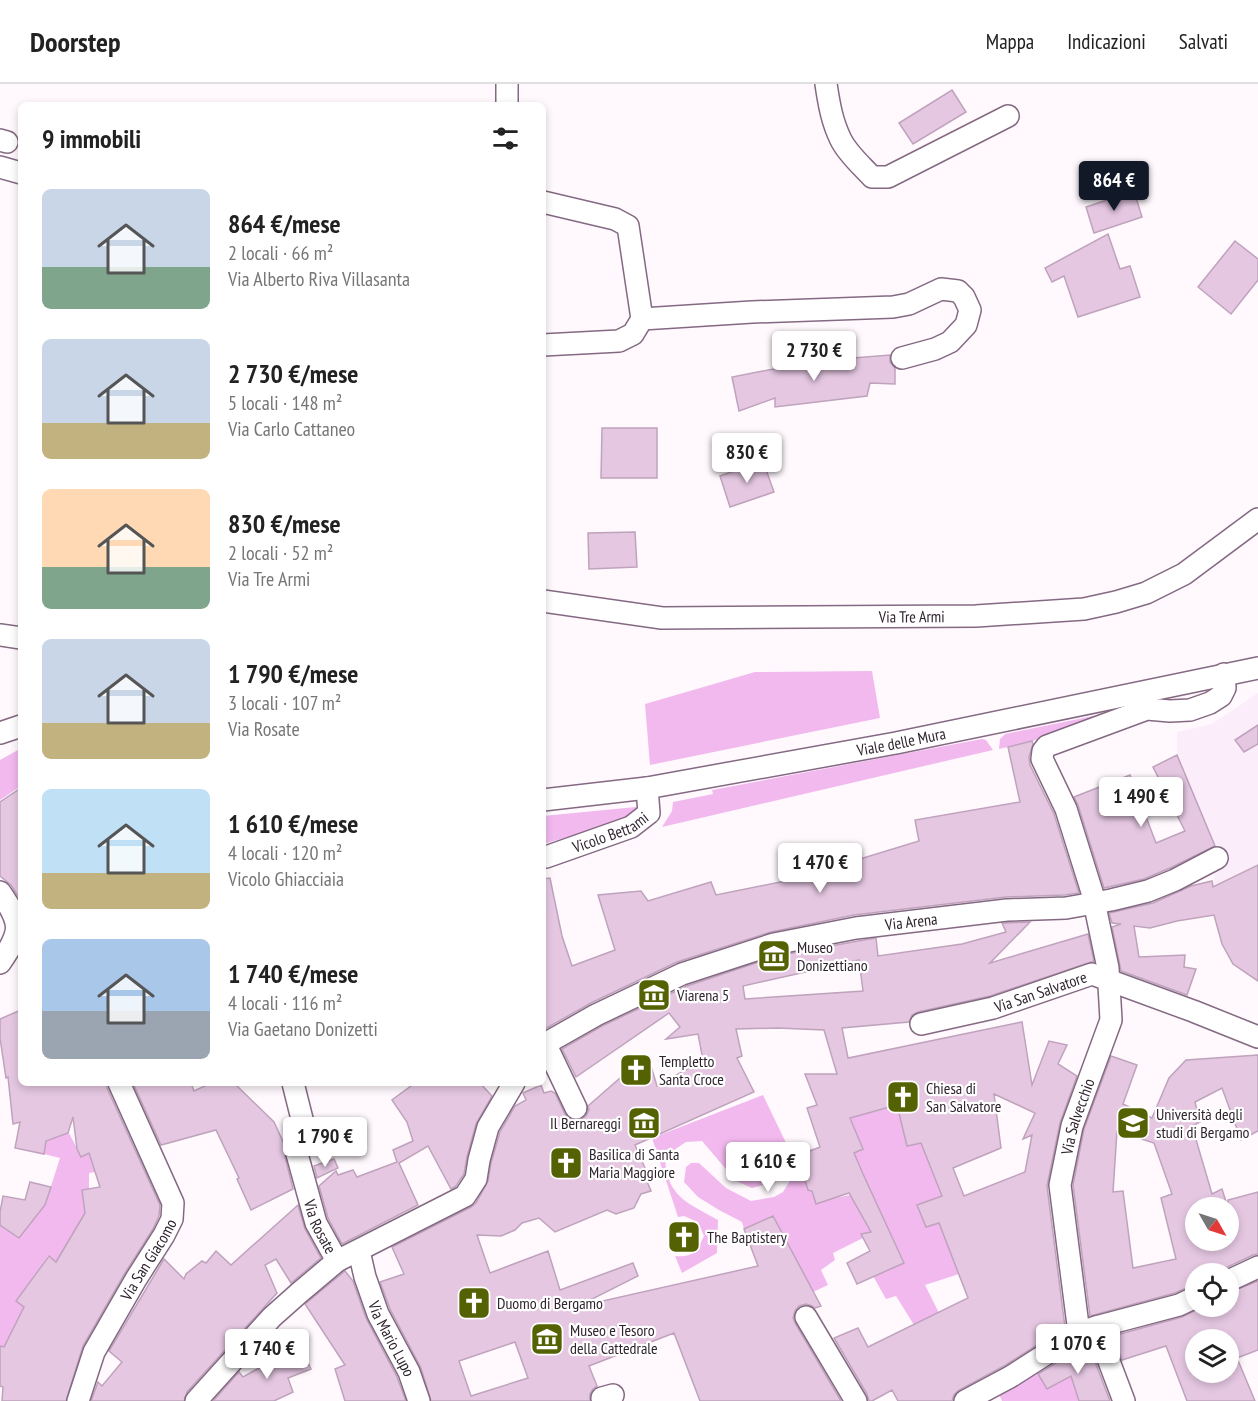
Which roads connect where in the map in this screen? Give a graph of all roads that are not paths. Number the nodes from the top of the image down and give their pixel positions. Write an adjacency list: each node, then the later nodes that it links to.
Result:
1 (507, 84): 3 (street)
2 (826, 84): 4 (street)
3 (507, 102)
4 (1008, 116)
5 (0, 167): 6 (street)
6 (18, 171)
7 (546, 203): 8 (street)
8 (642, 319): 9 (street); 10 (street)
9 (546, 345)
10 (902, 358)
11 (1258, 519): 12 (street, Via Tre Armi)
12 (546, 601)
13 (0, 635): 14 (street)
14 (18, 638)
15 (1258, 668): 16 (street, Viale delle Mura)
16 (1224, 674): 19 (street, Viale delle Mura); 24 (street, Via Salvecchio)
17 (18, 727): 18 (street)
18 (0, 733)
19 (647, 788): 20 (street, Viale delle Mura); 21 (street, Vicolo Bettami)
20 (546, 800)
21 (546, 857)
22 (1217, 858): 24 (street, Via Arena)
23 (0, 892): 25 (street)
24 (1095, 903): 27 (street, Via Salvecchio); 30 (street, Via Arena)
25 (12, 936): 26 (street)
26 (0, 963)
27 (1107, 979): 28 (street, Via San Salvatore); 29 (street, Via San Salvatore); 42 (street, Via Salvecchio)
28 (921, 1024)
29 (1258, 1037)
30 (546, 1043)
31 (546, 1048): 35 (street, Via Arena)
32 (120, 1086): 43 (street, Via San Giacomo)
33 (294, 1086): 37 (street, Via Rosate)
34 (510, 1088): 36 (street)
35 (576, 1108)
36 (359, 1251): 37 (street); 45 (street, Via Mario Lupo)
37 (337, 1261): 44 (street)
38 (1258, 1267): 39 (street)
39 (1239, 1276)
40 (1185, 1302): 42 (street)
41 (806, 1317): 46 (street)
42 (1088, 1330): 47 (street); 48 (street, Via Salvecchio)
43 (78, 1401)
44 (196, 1401)
45 (419, 1401)
46 (856, 1401)
47 (965, 1401)
48 (1124, 1401)

